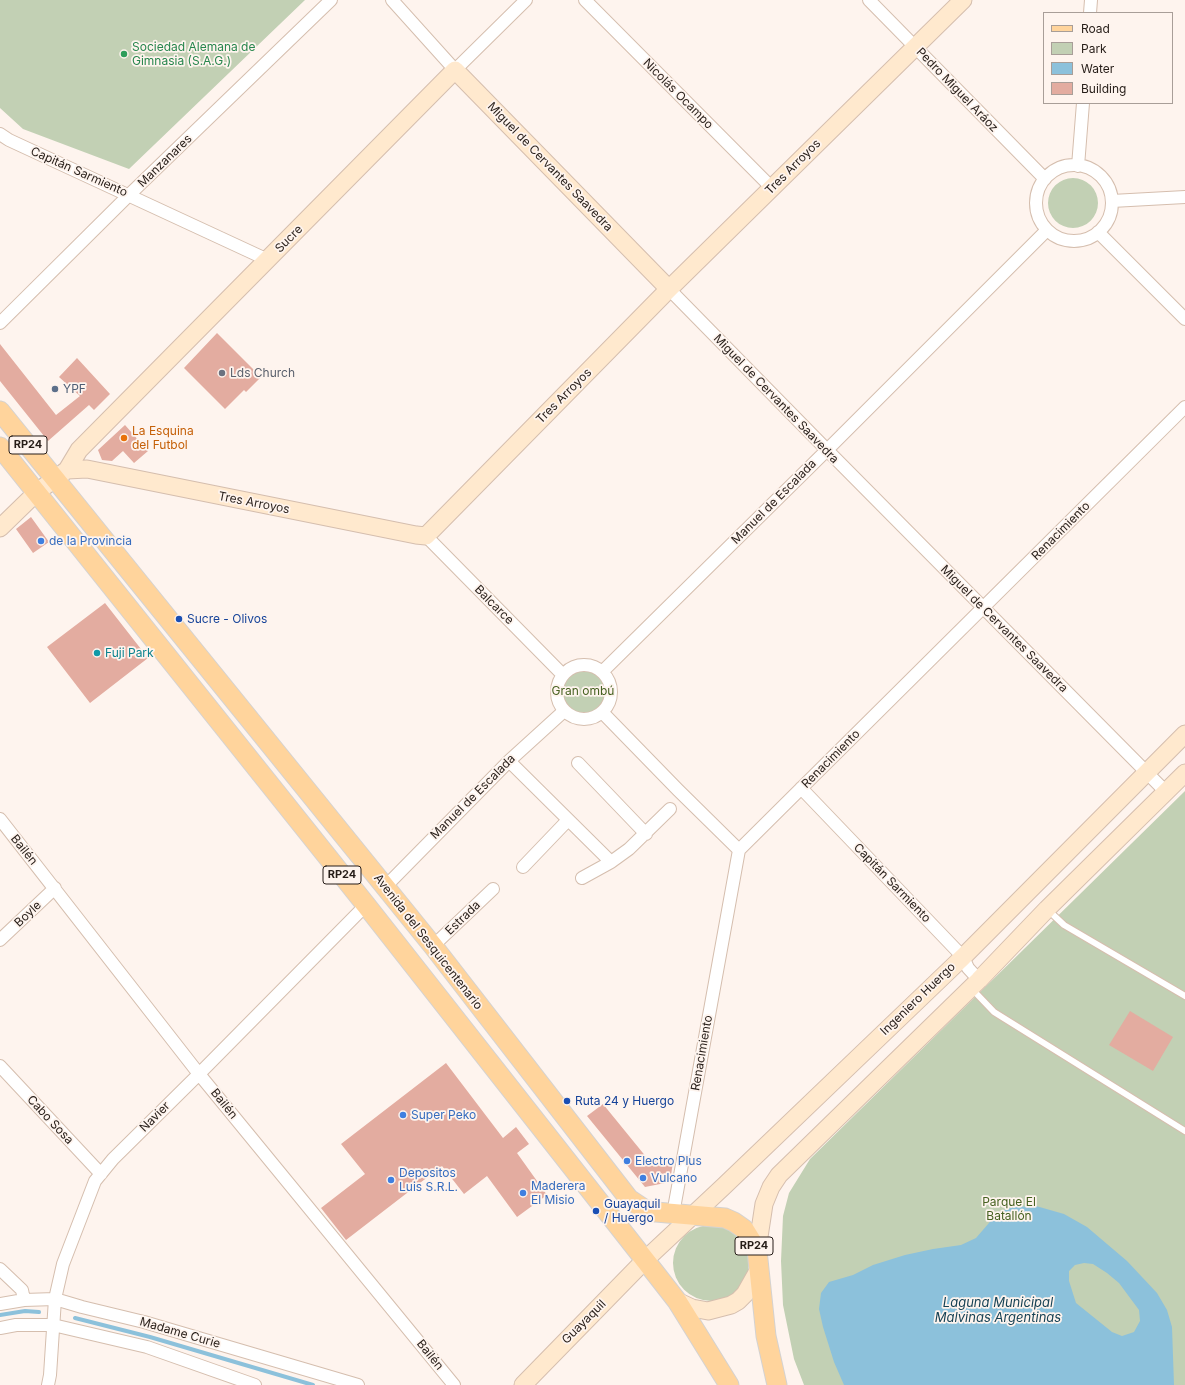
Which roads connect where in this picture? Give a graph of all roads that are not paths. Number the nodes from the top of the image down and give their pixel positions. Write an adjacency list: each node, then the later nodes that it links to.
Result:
1 (331, 0): 16 (street, Manzanares)
2 (392, 0): 10 (street, Miguel de Cervantes Saavedra)
3 (526, 0): 10 (street, Sucre)
4 (585, 0): 15 (street, Nicolás Ocampo)
5 (869, 0): 9 (street, Pedro Miguel Aráoz)
6 (963, 0): 9 (street, Tres Arroyos)
7 (1090, 0): 8 (street)
8 (1090, 12)
9 (915, 47): 14 (street, Pedro Miguel Aráoz); 15 (street, Tres Arroyos)
10 (455, 70): 21 (street, Sucre); 22 (street, Miguel de Cervantes Saavedra)
11 (1083, 104): 13 (street)
12 (0, 134): 16 (street, Capitán Sarmiento)
13 (1078, 166): 14 (street); 18 (street)
14 (1045, 180): 19 (street)
15 (772, 188): 22 (street, Tres Arroyos)
16 (129, 195): 21 (street, Capitán Sarmiento); 24 (street, Manzanares)
17 (1185, 196): 18 (street)
18 (1112, 201): 20 (street)
19 (1047, 230): 20 (street); 28 (street, Manuel de Escalada)
20 (1098, 232): 23 (street)
21 (268, 260): 29 (street, Sucre)
22 (669, 289): 28 (street, Miguel de Cervantes Saavedra); 32 (street, Tres Arroyos)
23 (1185, 319)
24 (0, 323)
25 (1185, 407): 33 (street, Renacimiento)
26 (0, 411): 29 (main road, Avenida del Sesquicentenario / RP24)
27 (0, 447): 30 (main road, RP24)
28 (827, 450): 33 (street, Miguel de Cervantes Saavedra); 34 (street, Manuel de Escalada)
29 (61, 475): 30 (street); 32 (street, Tres Arroyos); 53 (main road, Avenida del Sesquicentenario / RP24)
30 (37, 492): 31 (street); 57 (main road, RP24)
31 (0, 528)
32 (426, 536): 35 (street, Balcarce)
33 (983, 608): 41 (street, Miguel de Cervantes Saavedra); 43 (street, Renacimiento)
34 (602, 672): 35 (street); 37 (street)
35 (563, 675): 36 (street)
36 (564, 711): 37 (street); 39 (street, Manuel de Escalada)
37 (602, 712): 49 (street)
38 (1185, 734): 41 (street, Ingeniero Huergo)
39 (509, 761): 47 (street); 53 (street, Manuel de Escalada)
40 (578, 764): 48 (street)
41 (1147, 772): 44 (street, Miguel de Cervantes Saavedra); 56 (street, Ingeniero Huergo)
42 (1185, 773): 44 (street)
43 (801, 788): 49 (street, Renacimiento); 61 (street, Capitán Sarmiento)
44 (1166, 792): 58 (street)
45 (670, 809): 48 (street)
46 (0, 819): 54 (street, Bailén)
47 (568, 820): 50 (street); 51 (street)
48 (646, 834): 50 (street)
49 (739, 850): 68 (street, Renacimiento)
50 (612, 862): 52 (street)
51 (523, 867)
52 (582, 878)
53 (385, 887): 60 (main road, Avenida del Sesquicentenario / RP24)
54 (55, 888): 59 (street, Boyle); 65 (street, Bailén)
55 (493, 889): 60 (street, Estrada)
56 (1023, 896): 58 (street); 61 (street, Ingeniero Huergo)
57 (366, 904): 65 (street, Navier); 70 (main road, RP24)
58 (1045, 912): 62 (street); 63 (lane)
59 (0, 940)
60 (433, 946): 68 (main road, Avenida del Sesquicentenario / RP24)
61 (963, 956): 62 (street, Capitán Sarmiento); 68 (street, Ingeniero Huergo)
62 (975, 984): 66 (lane); 69 (street)
63 (1185, 996)
64 (0, 1066): 67 (street, Cabo Sosa)
65 (199, 1074): 67 (street, Navier); 82 (street, Bailén)
66 (1185, 1131)
67 (101, 1174): 73 (street, Navier)
68 (682, 1215): 69 (main road, Avenida del Sesquicentenario / RP24); 70 (street, Ingeniero Huergo)
69 (757, 1250): 72 (main road, Avenida del Sesquicentenario / RP24)
70 (646, 1260): 75 (main road, RP24); 83 (street, Guayaquil)
71 (0, 1269): 74 (street)
72 (758, 1271): 75 (street, RP24); 85 (main road, Avenida del Sesquicentenario / RP24)
73 (55, 1299): 74 (street, Madame Curie); 77 (street, Navier); 81 (street, Madame Curie)
74 (24, 1300): 76 (street, Madame Curie)
75 (677, 1301): 84 (main road, RP24)
76 (0, 1304)
77 (53, 1325): 78 (street, Madame Curie); 79 (street, Navier); 80 (street, Madame Curie)
78 (0, 1328)
79 (48, 1385)
80 (255, 1385)
81 (358, 1385)
82 (454, 1385)
83 (523, 1385)
84 (728, 1385)
85 (777, 1385)

